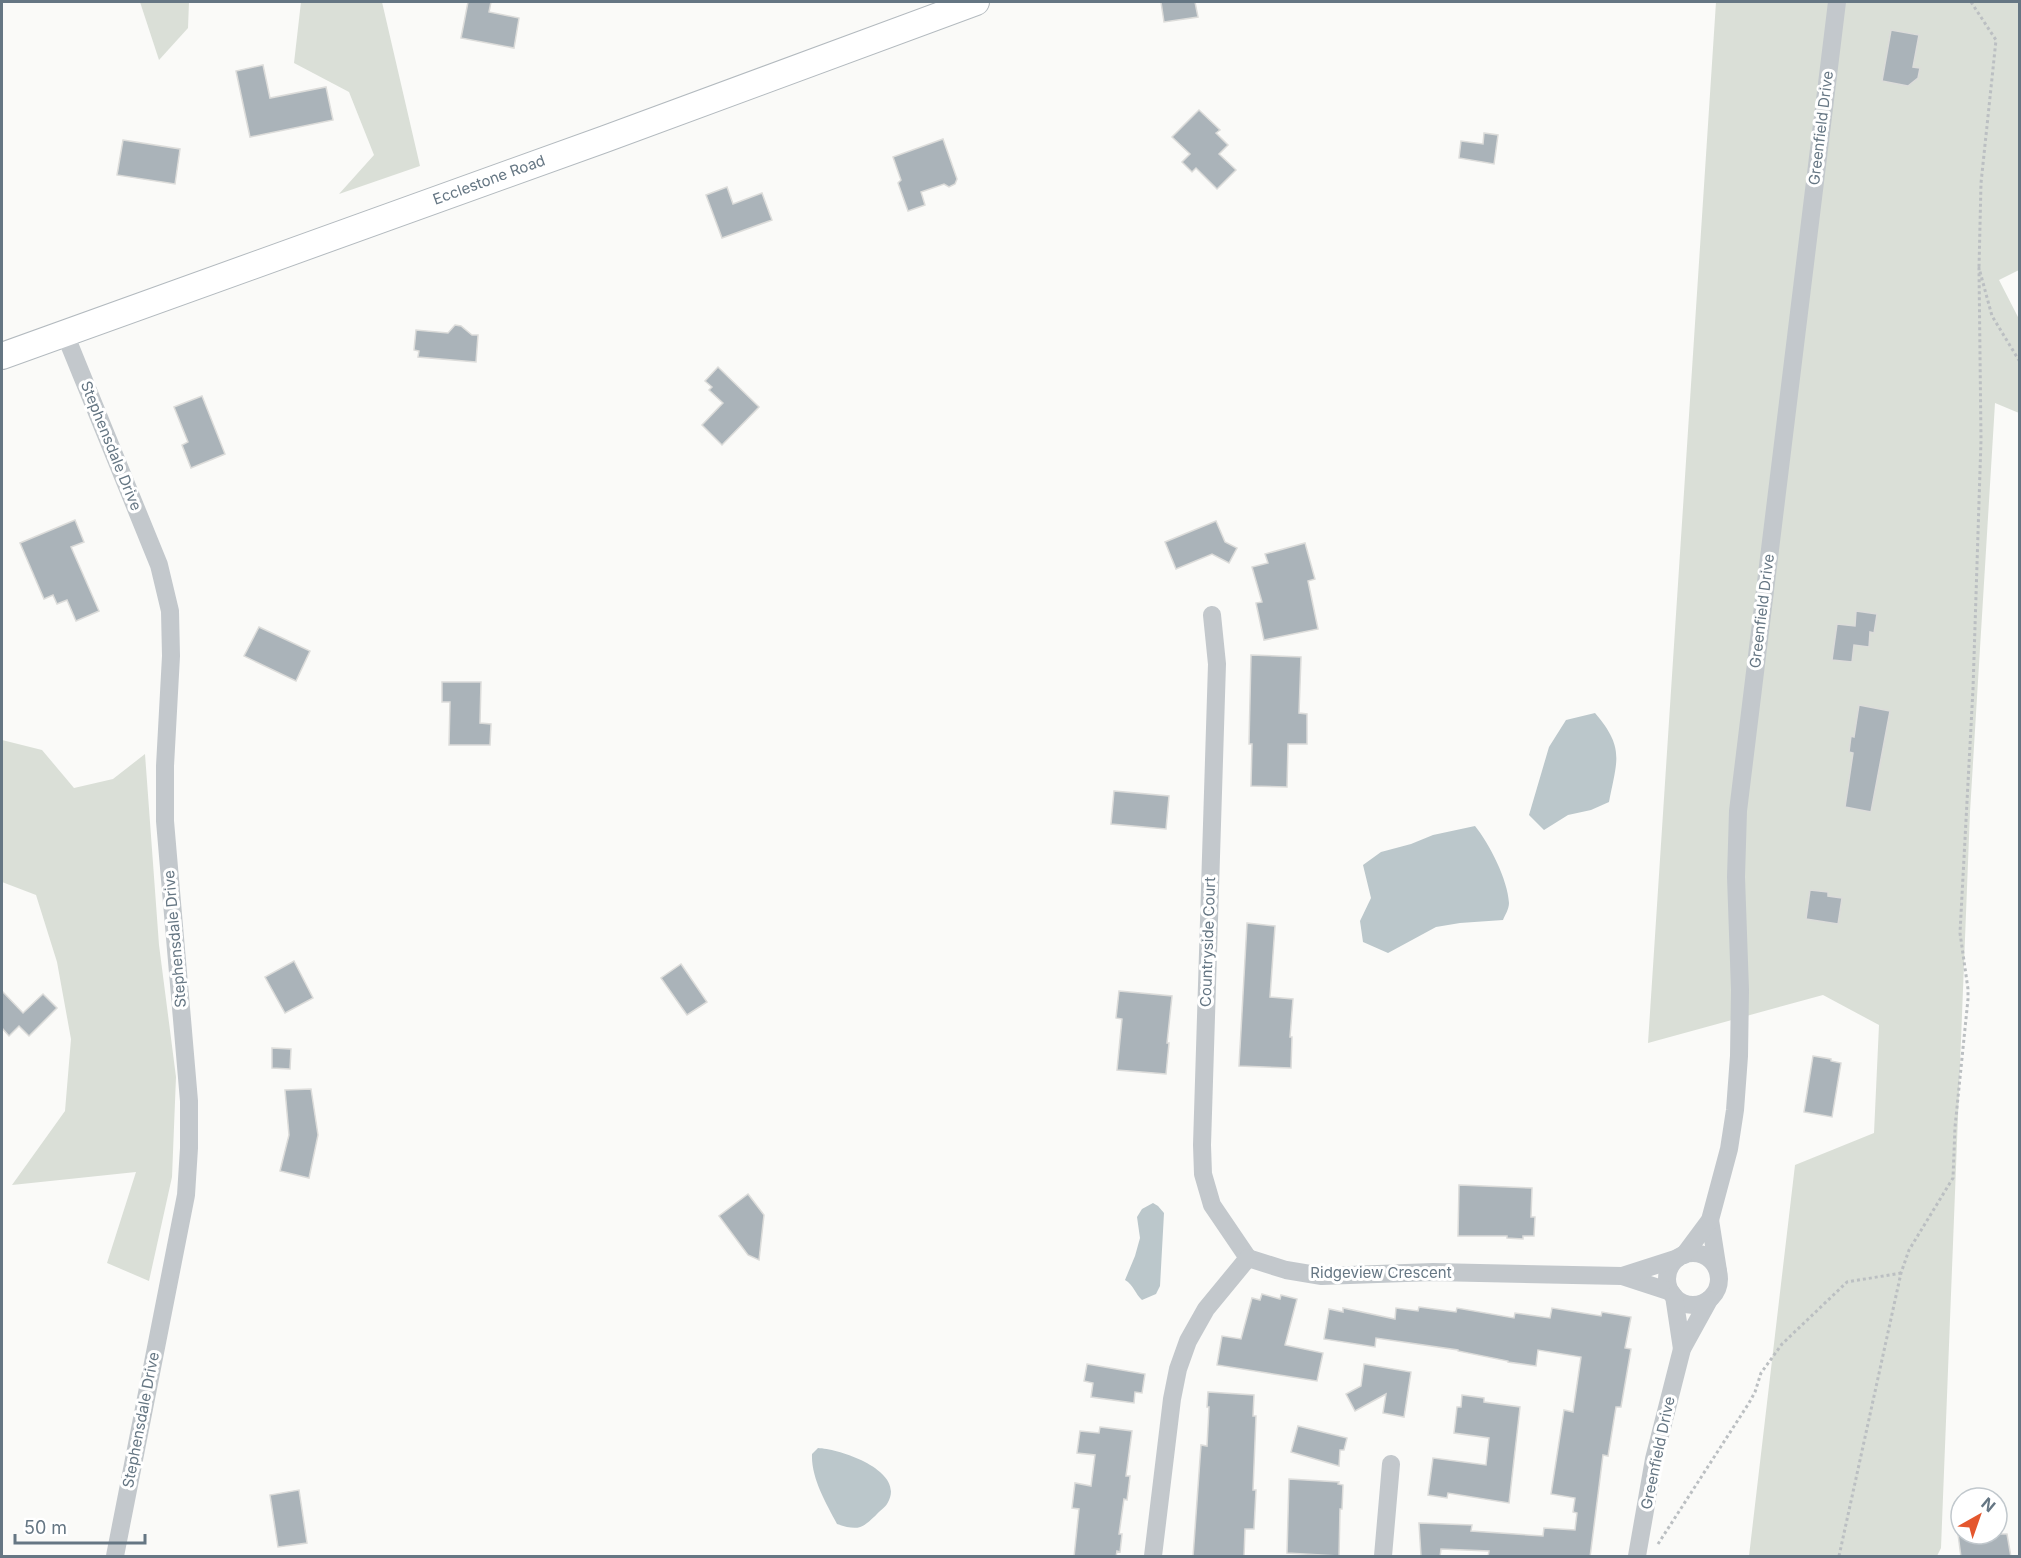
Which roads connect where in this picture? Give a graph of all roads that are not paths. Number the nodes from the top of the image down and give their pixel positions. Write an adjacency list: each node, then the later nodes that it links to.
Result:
1 (976, 2): 3 (main road, Ecclestone Road)
2 (1837, 2): 6 (street, Greenfield Drive)
3 (65, 334): 4 (main road, Ecclestone Road); 15 (street, Stephensdale Drive)
4 (2, 356)
5 (1212, 615): 8 (street, Countryside Court)
6 (1710, 1220): 7 (street, Greenfield Drive); 9 (street, Greenfield Drive)
7 (1681, 1257): 9 (street); 10 (street, Ridgeview Crescent); 11 (street)
8 (1248, 1258): 10 (street, Ridgeview Crescent); 16 (street)
9 (1718, 1271): 12 (street)
10 (1622, 1276): 11 (street, Ridgeview Crescent)
11 (1672, 1294): 12 (street); 13 (street, Greenfield Drive)
12 (1709, 1300): 13 (street, Greenfield Drive)
13 (1682, 1349): 18 (street, Greenfield Drive)
14 (1391, 1464): 17 (street)
15 (115, 1557)
16 (1153, 1557)
17 (1383, 1557)
18 (1637, 1557)

